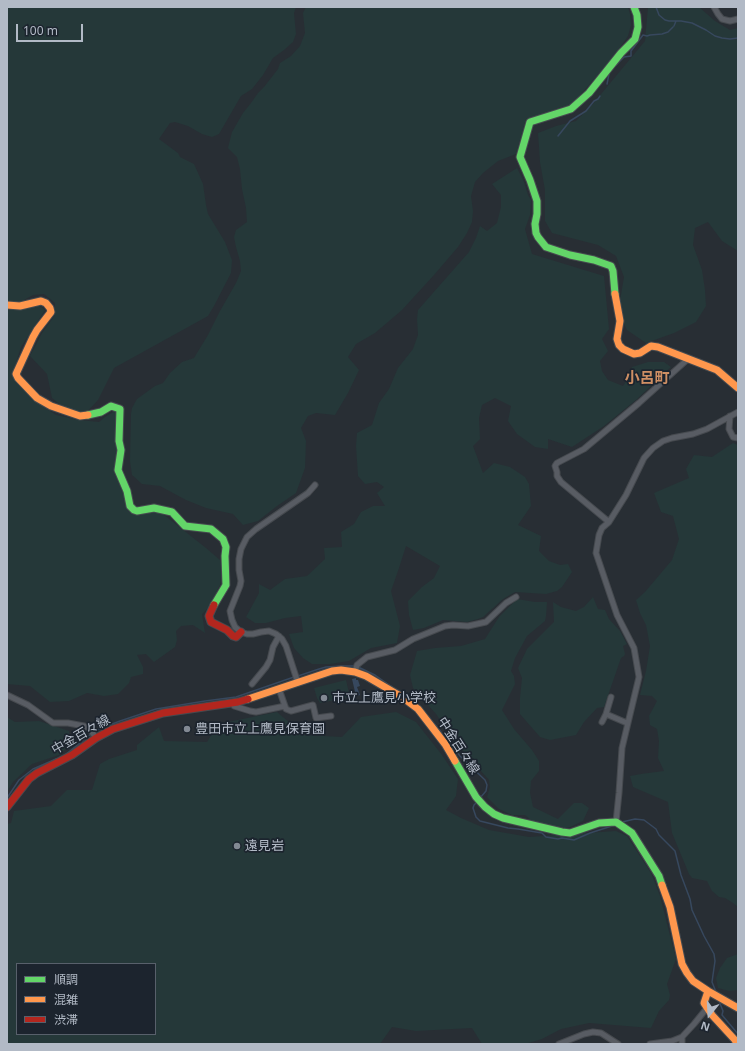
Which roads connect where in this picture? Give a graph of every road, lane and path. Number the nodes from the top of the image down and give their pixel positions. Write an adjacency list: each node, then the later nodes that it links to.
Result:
1 (634, 7): 5 (street)
2 (714, 7): 3 (street)
3 (738, 19)
4 (7, 305): 13 (street)
5 (688, 359): 6 (street); 11 (street)
6 (738, 388)
7 (738, 412): 8 (street)
8 (730, 416): 9 (street); 11 (street)
9 (738, 438)
10 (315, 485): 13 (street)
11 (608, 522): 26 (street)
12 (516, 597): 15 (street)
13 (241, 632): 14 (street)
14 (279, 636): 16 (street); 17 (street)
15 (356, 669): 16 (street, 中金百々線); 29 (street, 中金百々線)
16 (298, 682): 18 (street, 中金百々線)
17 (252, 684)
18 (279, 689): 21 (street, 中金百々線); 22 (street)
19 (7, 695): 27 (street)
20 (611, 698): 23 (street)
21 (233, 703): 22 (street); 27 (street, 中金百々線)
22 (285, 706): 24 (street)
23 (606, 714): 25 (street); 26 (street)
24 (331, 716)
25 (602, 722)
26 (627, 723): 29 (street)
27 (94, 735): 28 (street, 中金百々線)
28 (7, 806)
29 (616, 822): 30 (street)
30 (710, 992): 31 (street); 32 (street)
31 (707, 1008): 33 (street); 38 (street)
32 (738, 1008)
33 (682, 1037): 36 (street); 37 (street)
34 (559, 1044): 35 (street)
35 (618, 1044)
36 (650, 1044)
37 (682, 1044)
38 (737, 1044)

